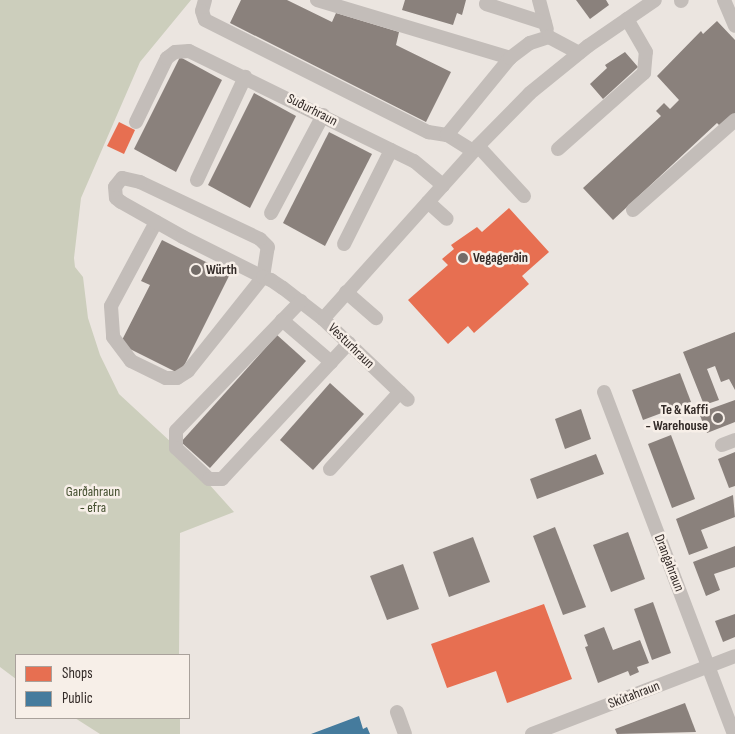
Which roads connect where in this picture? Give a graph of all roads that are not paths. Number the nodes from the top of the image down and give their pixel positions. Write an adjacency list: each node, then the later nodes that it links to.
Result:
1 (205, 0): 17 (street)
2 (317, 0): 12 (street)
3 (540, 0): 8 (street)
4 (655, 0): 7 (street)
5 (724, 0): 9 (street)
6 (486, 4): 8 (street)
7 (627, 20): 11 (street); 19 (street)
8 (545, 23): 10 (street)
9 (735, 26)
10 (549, 37): 11 (street); 12 (street)
11 (579, 53): 18 (street)
12 (510, 58): 17 (street)
13 (245, 77): 14 (street, Suðurhraun); 16 (street, Suðurhraun); 21 (street)
14 (323, 116): 20 (street, Suðurhraun); 26 (street)
15 (735, 120): 25 (street)
16 (136, 122)
17 (448, 135): 18 (street)
18 (475, 148): 22 (street); 23 (street)
19 (558, 149)
20 (391, 150): 22 (street, Suðurhraun); 29 (street)
21 (197, 180)
22 (443, 185): 24 (street)
23 (524, 196)
24 (428, 202): 27 (street); 31 (street)
25 (633, 210)
26 (271, 214)
27 (447, 219)
28 (156, 222): 30 (street, Vesturhraun); 30 (street, Vesturhraun); 30 (street)
29 (344, 244)
30 (263, 277): 32 (street, Vesturhraun)
31 (346, 292): 33 (street); 34 (street)
32 (297, 298): 34 (street, Vesturhraun); 35 (street)
33 (376, 318)
34 (323, 319): 36 (street, Vesturhraun)
35 (282, 320): 37 (street); 37 (street)
36 (349, 343): 37 (street); 39 (street, Vesturhraun)
37 (331, 362)
38 (604, 392): 41 (street, Drangahraun)
39 (330, 469)
40 (735, 656): 41 (street, Skútahraun)
41 (708, 666): 44 (street, Skútahraun); 45 (street, Drangahraun)
42 (397, 712): 43 (street)
43 (405, 734)
44 (532, 734)
45 (734, 734)

